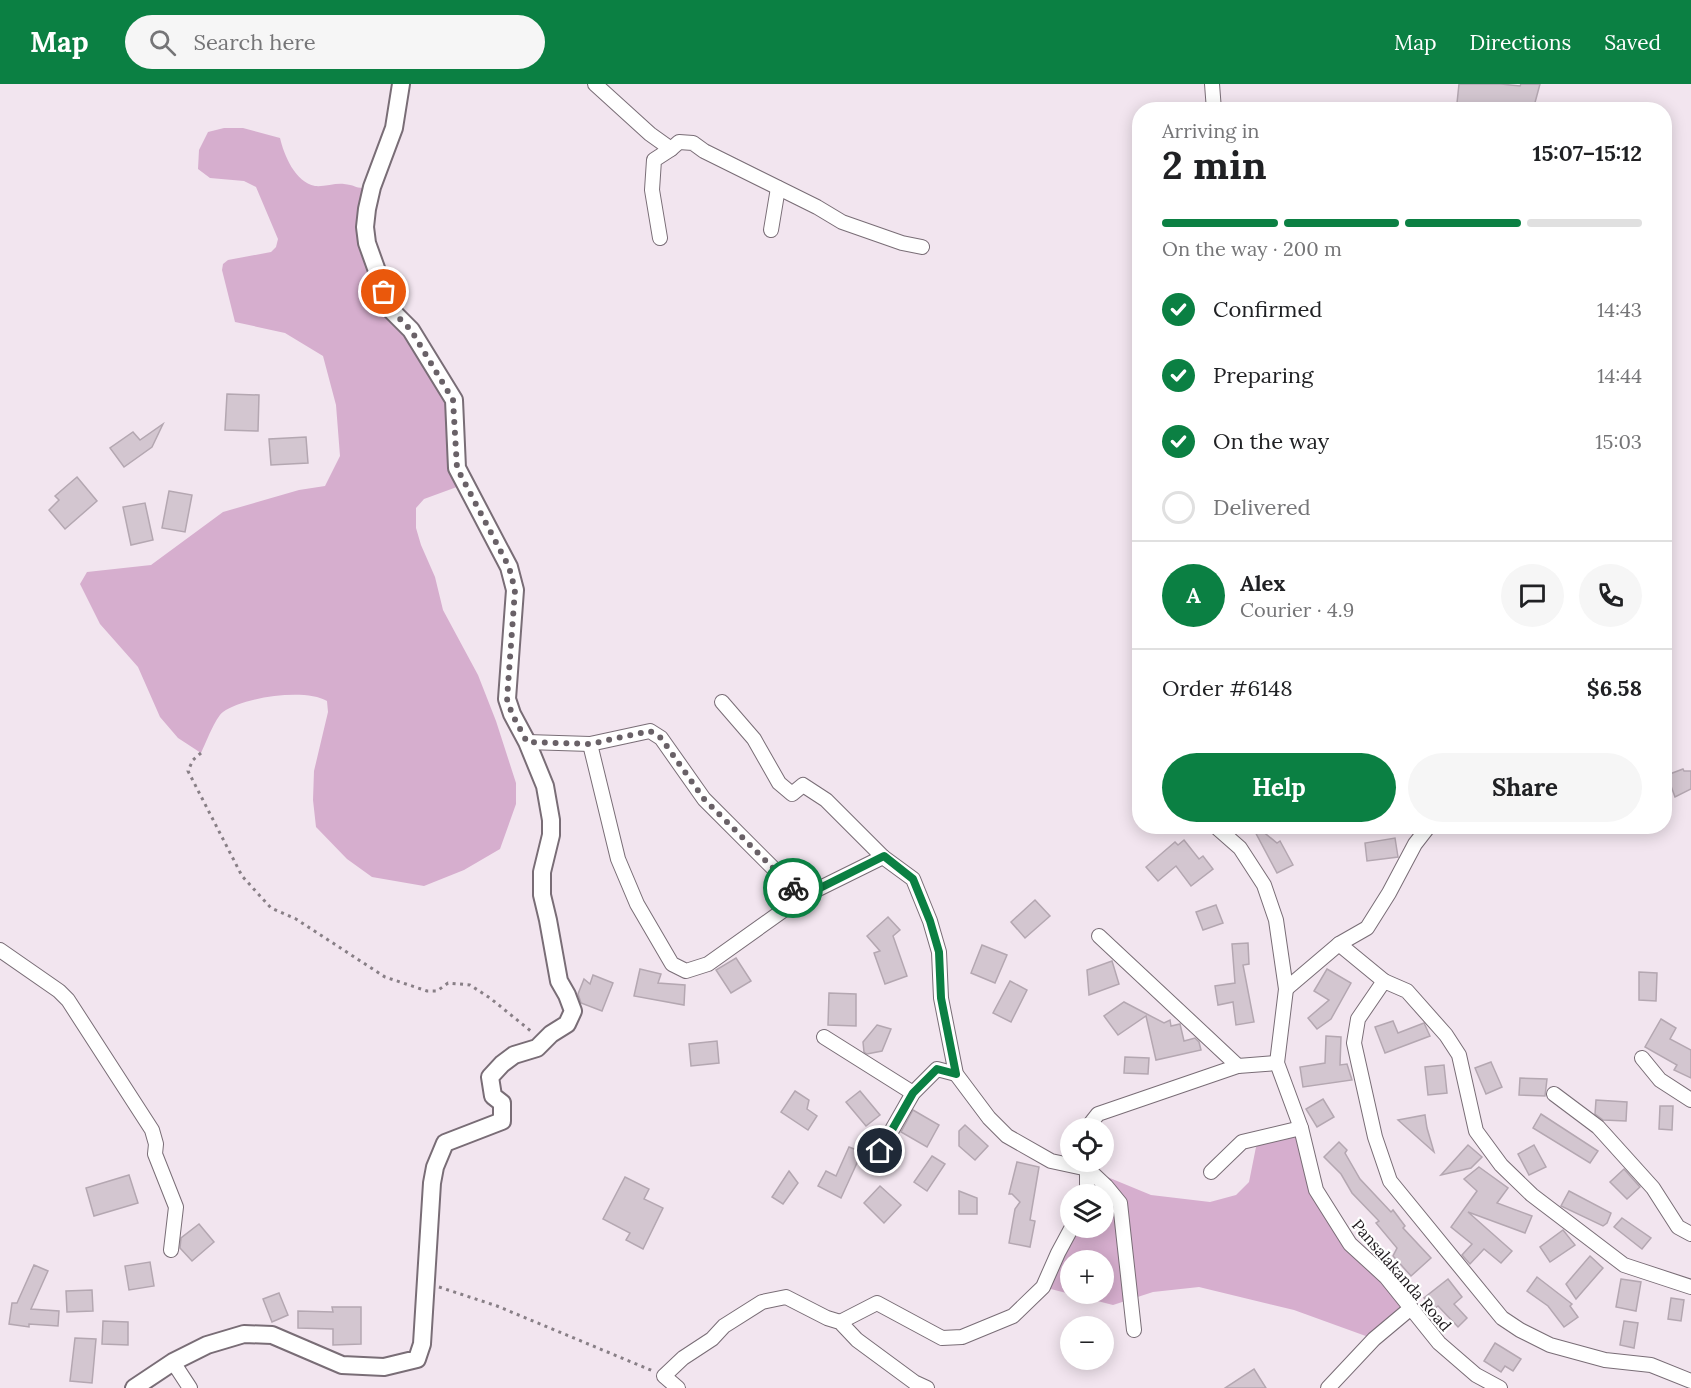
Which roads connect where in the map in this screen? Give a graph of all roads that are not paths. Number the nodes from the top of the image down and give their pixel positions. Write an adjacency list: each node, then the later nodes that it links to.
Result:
1 (401, 84): 11 (street)
2 (595, 84): 5 (street)
3 (1212, 84): 4 (street)
4 (1213, 102)
5 (671, 149): 6 (street); 8 (street)
6 (778, 189): 7 (street); 9 (street)
7 (771, 230)
8 (660, 238)
9 (922, 247)
10 (722, 702): 15 (street)
11 (527, 742): 12 (street); 43 (street)
12 (590, 744): 16 (street); 16 (street)
13 (1224, 834): 21 (street, Pansalakanda Road)
14 (1423, 834): 18 (street)
15 (884, 856): 16 (street); 26 (street)
16 (802, 897)
17 (1099, 936): 25 (street)
18 (1339, 944): 20 (street); 21 (street)
19 (0, 950): 38 (street)
20 (1383, 981): 39 (street); 44 (street)
21 (1286, 989): 24 (street, Pansalakanda Road)
22 (824, 1037): 27 (street)
23 (1642, 1058): 29 (street)
24 (1277, 1063): 25 (street); 31 (street, Pansalakanda Road)
25 (1238, 1066): 30 (street)
26 (956, 1074): 27 (street); 33 (street)
27 (913, 1093): 32 (street)
28 (1554, 1094): 36 (street)
29 (1691, 1100)
30 (1095, 1118)
31 (1301, 1128): 35 (street); 40 (street, Pansalakanda Road)
32 (880, 1151)
33 (1060, 1162)
34 (1094, 1172): 42 (street)
35 (1211, 1172)
36 (1691, 1234)
37 (1066, 1238): 41 (street)
38 (171, 1250)
39 (1691, 1287)
40 (1411, 1308): 49 (street); 50 (street, Pansalakanda Road)
41 (840, 1322): 47 (street); 48 (street)
42 (1134, 1330)
43 (173, 1362): 45 (street); 46 (street)
44 (1691, 1381)
45 (134, 1388)
46 (190, 1388)
47 (678, 1388)
48 (927, 1388)
49 (1328, 1388)
50 (1500, 1388)

